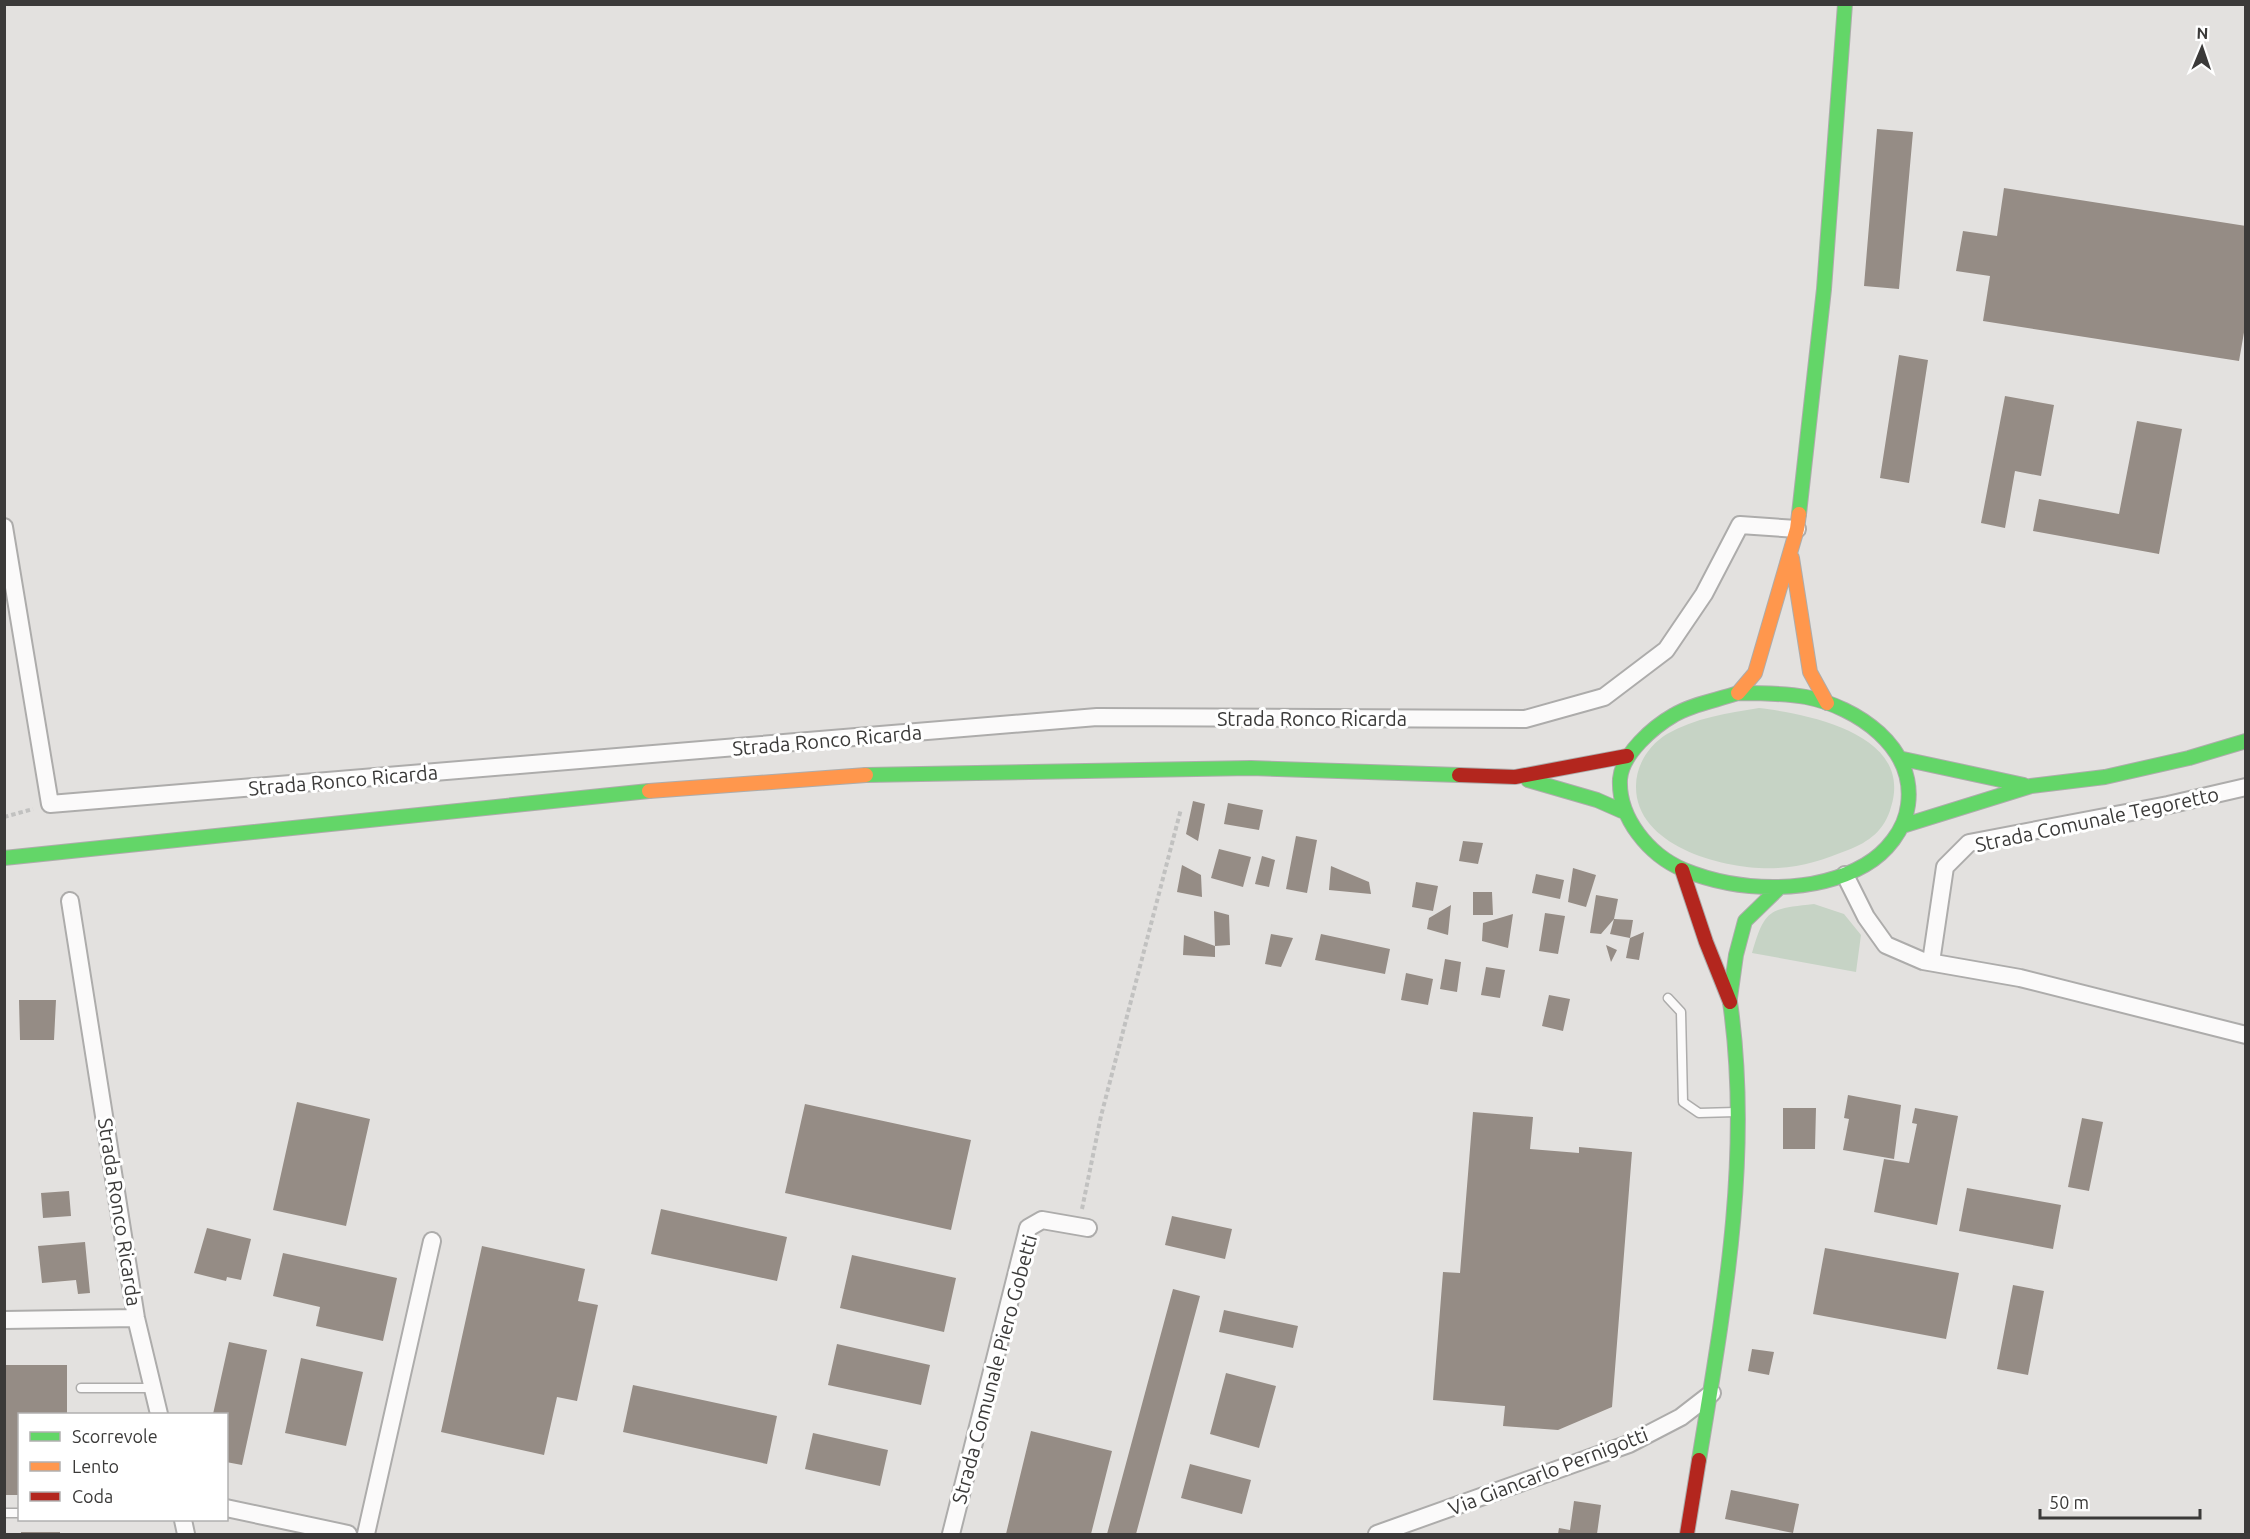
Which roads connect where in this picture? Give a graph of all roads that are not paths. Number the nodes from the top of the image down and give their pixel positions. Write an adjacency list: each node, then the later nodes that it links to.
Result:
1 (1845, 4): 3 (main road)
2 (4, 527): 3 (street, Strada Ronco Ricarda)
3 (1797, 529): 4 (main road)
4 (1791, 550): 5 (main road); 6 (main road)
5 (1738, 693): 6 (main road); 8 (main road)
6 (1827, 703): 9 (main road)
7 (2246, 741): 11 (main road)
8 (1627, 756): 10 (main road); 13 (main road)
9 (1903, 759): 11 (main road); 14 (main road)
10 (1515, 777): 13 (main road); 15 (main road)
11 (2031, 786): 14 (main road)
12 (2246, 787): 20 (street, Strada Comunale Tegoretto)
13 (1622, 812): 16 (main road)
14 (1902, 826): 17 (main road)
15 (4, 858)
16 (1682, 870): 18 (main road); 22 (main road)
17 (1845, 875): 18 (main road); 20 (street)
18 (1780, 887): 22 (main road)
19 (70, 901): 27 (street, Strada Ronco Ricarda)
20 (1931, 962): 23 (street)
21 (1668, 998): 24 (lane)
22 (1730, 1001): 24 (main road)
23 (2246, 1035)
24 (1739, 1112): 31 (main road)
25 (1083, 1227): 36 (street, Strada Comunale Piero Gobetti)
26 (432, 1240): 35 (street)
27 (136, 1318): 28 (street); 30 (street, Strada Ronco Ricarda)
28 (4, 1320)
29 (81, 1388): 30 (lane)
30 (153, 1388): 32 (street, Strada Ronco Ricarda)
31 (1712, 1393): 37 (street, Via Giancarlo Pernigotti); 38 (main road)
32 (159, 1413)
33 (228, 1508): 34 (street)
34 (348, 1534)
35 (366, 1534)
36 (951, 1534)
37 (1377, 1534)
38 (1687, 1534)

